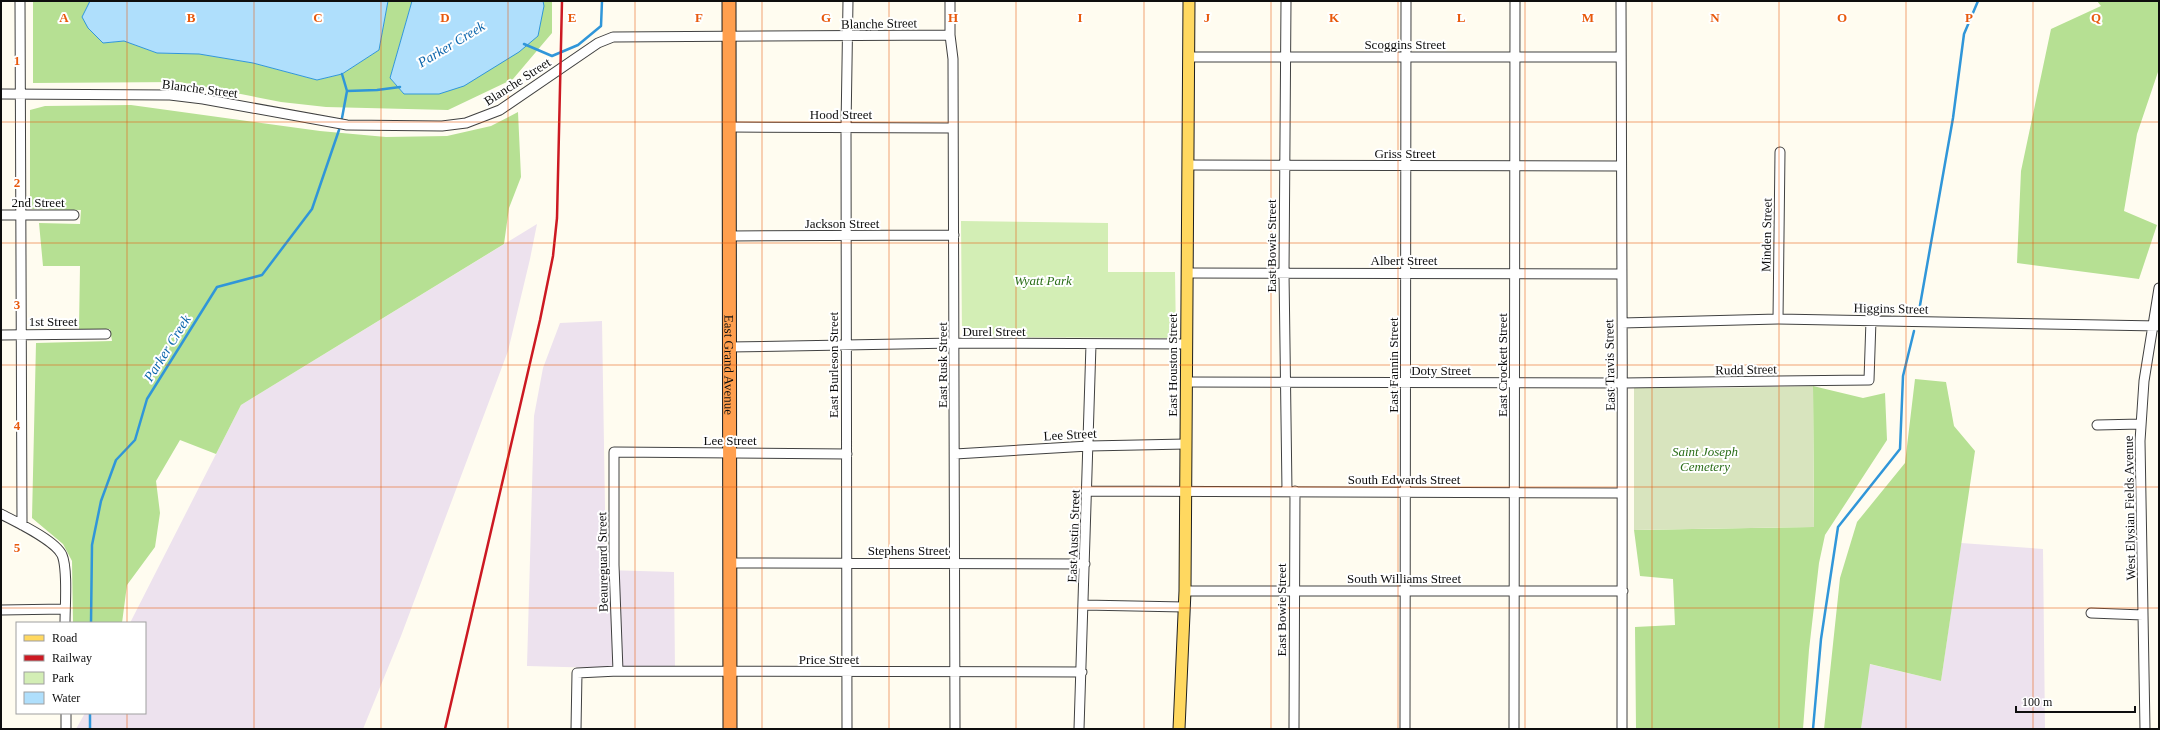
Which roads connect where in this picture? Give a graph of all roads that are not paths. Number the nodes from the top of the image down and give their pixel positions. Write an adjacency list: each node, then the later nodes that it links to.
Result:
1 (20, 1): 19 (street)
2 (729, 1): 11 (highway, East Grand Avenue)
3 (848, 1): 12 (street, East Burleson Street)
4 (950, 1): 10 (street, East Rusk Street)
5 (1190, 1): 13 (main road, East Houston Street)
6 (1286, 1): 14 (street, East Bowie Street)
7 (1406, 1): 15 (street, East Fannin Street)
8 (1515, 1): 16 (street, East Crockett Street)
9 (1621, 1): 17 (street, East Travis Street)
10 (950, 35): 12 (street, Blanche Street); 22 (street, East Rusk Street)
11 (729, 36): 12 (street, Blanche Street); 19 (street, Blanche Street); 20 (highway, East Grand Avenue)
12 (846, 36): 21 (street, East Burleson Street)
13 (1189, 57): 14 (street, Scoggins Street); 24 (main road, East Houston Street)
14 (1286, 57): 15 (street, Scoggins Street); 25 (street, East Bowie Street)
15 (1406, 57): 16 (street, Scoggins Street); 26 (street, East Fannin Street)
16 (1515, 57): 17 (street, Scoggins Street); 27 (street, East Crockett Street)
17 (1622, 57): 28 (street, East Travis Street)
18 (1, 94): 19 (street, Blanche Street)
19 (20, 94): 31 (street)
20 (729, 127): 21 (street, Hood Street); 33 (highway, East Grand Avenue)
21 (846, 127): 22 (street, Hood Street); 34 (street, East Burleson Street)
22 (953, 128): 32 (street, East Rusk Street)
23 (1780, 152): 41 (street, Minden Street)
24 (1188, 166): 25 (street, Griss Street); 35 (main road, East Houston Street)
25 (1284, 166): 26 (street, Griss Street); 36 (street, East Bowie Street)
26 (1406, 166): 27 (street, Griss Street); 37 (street, East Fannin Street)
27 (1515, 166): 28 (street, Griss Street); 38 (street, East Crockett Street)
28 (1621, 166): 39 (street, East Travis Street)
29 (74, 214): 31 (street, 2nd Street)
30 (1, 215): 31 (street, 2nd Street)
31 (20, 215): 47 (street)
32 (954, 235): 34 (street, Jackson Street); 49 (street, East Rusk Street)
33 (730, 236): 34 (street, Jackson Street); 52 (highway, East Grand Avenue)
34 (847, 236): 48 (street, East Burleson Street)
35 (1187, 273): 36 (street, Albert Street); 51 (main road, East Houston Street)
36 (1284, 273): 37 (street, Albert Street); 54 (street, East Bowie Street)
37 (1406, 274): 38 (street, Albert Street); 55 (street, East Fannin Street)
38 (1515, 274): 39 (street, Albert Street); 56 (street, East Crockett Street)
39 (1621, 274): 43 (street, East Travis Street)
40 (2159, 288): 44 (street, West Elysian Fields Avenue)
41 (1778, 319): 42 (street, Higgins Street); 43 (street, Higgins Street)
42 (1871, 320): 44 (street, Higgins Street); 57 (street, Rudd Street)
43 (1622, 323): 57 (street, East Travis Street)
44 (2155, 326): 58 (street, West Elysian Fields Avenue)
45 (106, 334): 47 (street, 1st Street)
46 (1, 335): 47 (street, 1st Street)
47 (21, 335): 73 (street)
48 (846, 344): 49 (street, Durel Street); 52 (street, Durel Street); 64 (street, East Burleson Street)
49 (955, 344): 50 (street, Durel Street); 65 (street, East Rusk Street)
50 (1090, 344): 51 (street, Durel Street); 61 (street, East Austin Street)
51 (1186, 344): 53 (main road, East Houston Street)
52 (729, 347): 63 (highway, East Grand Avenue)
53 (1186, 382): 54 (street, Doty Street); 60 (main road, East Houston Street)
54 (1285, 383): 55 (street, Doty Street); 68 (street, East Bowie Street)
55 (1406, 383): 56 (street, Doty Street); 69 (street, East Fannin Street)
56 (1514, 383): 57 (street, Doty Street); 70 (street, East Crockett Street)
57 (1623, 383): 71 (street, East Travis Street)
58 (2141, 424): 59 (street); 88 (street, West Elysian Fields Avenue)
59 (2097, 425)
60 (1186, 444): 61 (street, Lee Street); 67 (main road, East Houston Street)
61 (1089, 446): 65 (street, Lee Street); 66 (street, East Austin Street)
62 (614, 452): 63 (street, Lee Street); 90 (street, Beaureguard Street)
63 (730, 454): 64 (street, Lee Street); 74 (highway, East Grand Avenue)
64 (847, 454): 75 (street, East Burleson Street)
65 (955, 454): 76 (street, East Rusk Street)
66 (1088, 491): 67 (street, South Edwards Street); 77 (street, East Austin Street)
67 (1186, 491): 68 (street, South Edwards Street); 78 (main road, East Houston Street)
68 (1291, 491): 69 (street, South Edwards Street); 79 (street, East Bowie Street)
69 (1406, 492): 70 (street, South Edwards Street); 80 (street, East Fannin Street)
70 (1514, 492): 71 (street, South Edwards Street); 81 (street, East Crockett Street)
71 (1622, 493): 82 (street, East Travis Street)
72 (1, 514): 73 (street)
73 (22, 525): 85 (street)
74 (730, 563): 75 (street, Stephens Street); 91 (highway, East Grand Avenue)
75 (848, 563): 76 (street, Stephens Street); 92 (street, East Burleson Street)
76 (955, 564): 77 (street, Stephens Street); 94 (street, East Rusk Street)
77 (1085, 564): 83 (street, East Austin Street)
78 (1185, 591): 79 (street, South Williams Street); 84 (main road, East Houston Street)
79 (1294, 591): 80 (street, South Williams Street); 103 (street, East Bowie Street)
80 (1406, 591): 81 (street, South Williams Street); 104 (street, East Fannin Street)
81 (1515, 591): 82 (street, South Williams Street); 105 (street, East Crockett Street)
82 (1623, 591): 106 (street, East Travis Street)
83 (1084, 605): 84 (street); 93 (street, East Austin Street)
84 (1184, 607): 102 (main road, East Houston Street)
85 (65, 609): 86 (street); 89 (street)
86 (1, 610)
87 (2091, 613): 88 (street)
88 (2144, 614): 107 (street, West Elysian Fields Avenue)
89 (65, 622)
90 (618, 671): 91 (street, Price Street); 97 (street, Price Street)
91 (730, 672): 92 (street, Price Street); 98 (highway, East Grand Avenue)
92 (847, 672): 94 (street, Price Street); 99 (street, East Burleson Street)
93 (1082, 672): 94 (street, Price Street); 101 (street, East Austin Street)
94 (955, 673): 100 (street, East Rusk Street)
95 (66, 714): 96 (street)
96 (66, 729)
97 (576, 729)
98 (730, 729)
99 (847, 729)
100 (955, 729)
101 (1080, 729)
102 (1179, 729)
103 (1294, 729)
104 (1405, 729)
105 (1514, 729)
106 (1622, 729)
107 (2145, 729)

